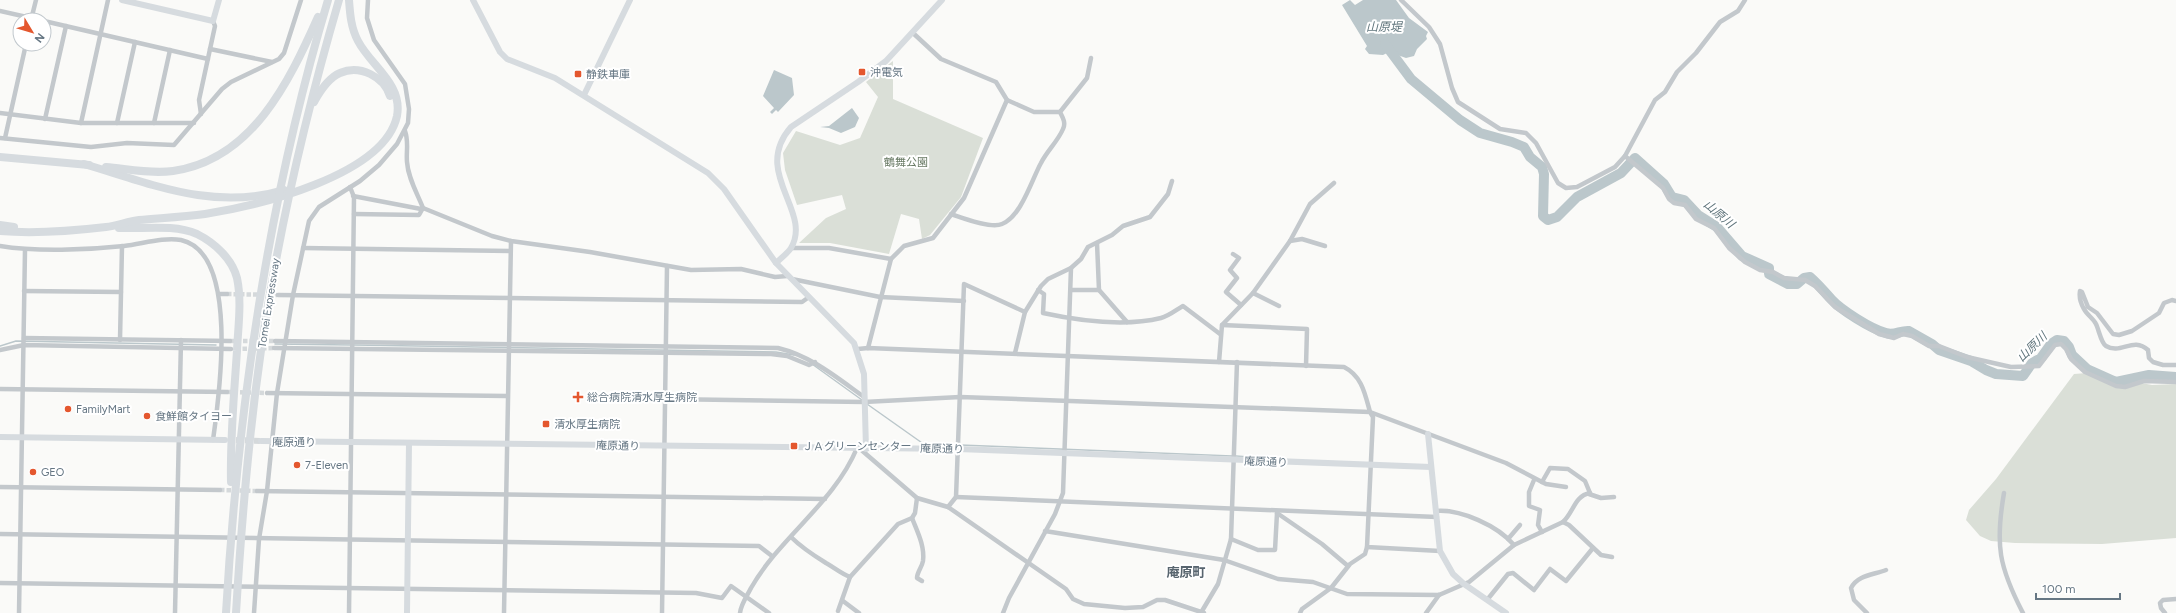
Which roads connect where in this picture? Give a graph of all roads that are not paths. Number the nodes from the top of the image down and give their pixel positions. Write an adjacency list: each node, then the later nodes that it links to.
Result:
1 (36, 0): 16 (street)
2 (108, 0): 22 (street)
3 (122, 0): 18 (street)
4 (218, 0): 18 (street)
5 (301, 0): 29 (street)
6 (327, 0): 46 (highway); 191 (highway, Tomei Expressway)
7 (339, 0): 36 (highway, Tomei Expressway)
8 (349, 0): 55 (highway)
9 (368, 0): 42 (street)
10 (474, 0): 30 (street)
11 (630, 0): 30 (street)
12 (942, 0): 21 (street)
13 (1401, 0): 44 (street)
14 (1745, 0): 44 (street)
15 (0, 11): 17 (street)
16 (33, 12)
17 (12, 14)
18 (213, 21): 24 (street)
19 (52, 23): 20 (street)
20 (66, 26): 22 (street); 37 (street)
21 (913, 33): 31 (street); 65 (street)
22 (101, 34): 23 (street); 39 (street)
23 (135, 42): 25 (street); 40 (street)
24 (210, 49): 28 (street); 29 (street)
25 (170, 50): 28 (street); 41 (street)
26 (24, 52): 34 (street)
27 (1092, 58): 32 (street)
28 (208, 59): 35 (street)
29 (272, 62): 35 (street)
30 (584, 95): 71 (street)
31 (1006, 100): 32 (street); 53 (street)
32 (1060, 112): 53 (street)
33 (0, 113): 34 (street)
34 (9, 114): 37 (street); 43 (street)
35 (201, 114): 38 (street)
36 (308, 116): 46 (highway); 238 (highway, Tomei Expressway)
37 (45, 119): 39 (street)
38 (194, 122): 41 (street); 43 (street)
39 (81, 123): 40 (street)
40 (117, 123): 41 (street)
41 (154, 123)
42 (405, 131): 49 (street); 51 (street)
43 (3, 138)
44 (1625, 156): 129 (street)
45 (0, 157): 46 (highway)
46 (84, 164)
47 (1172, 181): 60 (street)
48 (1334, 183): 59 (street)
49 (350, 187): 50 (street); 64 (street)
50 (353, 196): 51 (street); 52 (street)
51 (422, 208): 52 (street); 58 (street)
52 (354, 214): 66 (street)
53 (951, 214): 70 (street)
54 (0, 225): 57 (highway)
55 (107, 227): 57 (highway); 191 (highway)
56 (0, 231): 57 (highway)
57 (41, 231)
58 (511, 241): 68 (street); 72 (street)
59 (1290, 241): 63 (street); 80 (street)
60 (1097, 243): 73 (street); 77 (street)
61 (0, 246): 67 (street)
62 (122, 246): 67 (street); 79 (street); 81 (street)
63 (1325, 246)
64 (303, 248): 66 (street); 84 (street)
65 (791, 248): 70 (street); 71 (street)
66 (354, 249): 68 (street); 85 (street)
67 (24, 250): 78 (street)
68 (510, 251): 88 (street)
69 (1233, 254): 92 (street)
70 (891, 260): 87 (street)
71 (776, 263): 74 (street)
72 (667, 266): 74 (street); 89 (street)
73 (1071, 268): 75 (street); 76 (street)
74 (789, 277): 86 (street); 87 (street)
75 (1038, 290): 94 (street); 95 (street)
76 (1071, 290): 77 (street); 95 (street)
77 (1099, 290): 96 (street)
78 (24, 291): 79 (street); 99 (street)
79 (121, 292): 100 (street)
80 (1253, 293): 92 (street); 93 (street)
81 (218, 294): 82 (street); 102 (street)
82 (227, 294)
83 (278, 295): 84 (street)
84 (293, 295): 85 (street); 105 (street)
85 (353, 296): 88 (street); 106 (street)
86 (809, 297): 89 (street); 117 (street)
87 (880, 297): 90 (street); 113 (street)
88 (509, 298): 89 (street); 107 (street)
89 (666, 300): 109 (street)
90 (964, 301): 94 (street); 120 (street)
91 (2176, 301): 127 (street)
92 (1241, 306): 97 (street)
93 (1279, 306)
94 (1024, 312): 122 (street)
95 (1070, 319): 96 (street); 123 (street)
96 (1127, 322): 98 (street)
97 (1222, 325): 98 (street); 128 (street)
98 (1220, 334): 125 (street)
99 (24, 338): 100 (street); 108 (street)
100 (120, 340): 101 (street)
101 (181, 340): 102 (street); 110 (street)
102 (221, 341): 103 (street); 114 (street)
103 (230, 341)
104 (275, 341): 105 (street)
105 (285, 341): 106 (street); 112 (street)
106 (353, 342): 107 (street); 116 (street)
107 (508, 343): 109 (street); 119 (street)
108 (24, 345): 110 (street); 118 (street); 131 (street)
109 (665, 346): 121 (street); 124 (street)
110 (180, 347): 114 (street); 132 (street)
111 (274, 348): 112 (street)
112 (284, 348): 116 (street); 136 (street)
113 (868, 348): 117 (street); 120 (street)
114 (221, 349): 115 (street); 133 (street)
115 (230, 349)
116 (353, 349): 119 (street); 137 (street)
117 (858, 349): 141 (street)
118 (0, 350)
119 (508, 351): 121 (street); 138 (street)
120 (962, 351): 122 (street); 139 (street)
121 (665, 353): 124 (street); 140 (street)
122 (1014, 353): 123 (street)
123 (1069, 355): 125 (street); 142 (street)
124 (815, 362): 141 (street)
125 (1219, 362): 126 (street)
126 (1237, 362): 128 (street); 143 (street)
127 (2176, 365)
128 (1306, 366): 144 (street)
129 (2176, 382)
130 (0, 389): 131 (street)
131 (24, 390): 132 (street); 147 (street)
132 (179, 392): 133 (street); 148 (street)
133 (219, 392): 134 (street); 149 (street)
134 (227, 392)
135 (267, 393): 136 (street)
136 (277, 393): 137 (street); 152 (street)
137 (352, 394): 138 (street); 153 (street)
138 (508, 396): 155 (street)
139 (960, 397): 141 (street); 142 (street); 158 (street)
140 (665, 399): 141 (street); 156 (street)
141 (864, 399): 157 (street)
142 (1066, 401): 143 (street); 159 (street)
143 (1235, 408): 144 (street); 160 (street)
144 (1370, 412): 145 (street); 161 (street)
145 (1428, 434): 162 (street); 163 (street)
146 (0, 437): 147 (street)
147 (23, 438): 148 (street); 166 (street)
148 (178, 439): 149 (street); 168 (street)
149 (213, 440): 150 (street)
150 (225, 440)
151 (261, 441): 152 (street, 庵原通り)
152 (272, 442): 153 (street, 庵原通り); 171 (street)
153 (352, 442): 154 (street, 庵原通り); 172 (street)
154 (409, 443): 155 (street, 庵原通り); 173 (street)
155 (508, 444): 156 (street, 庵原通り); 176 (street)
156 (665, 447): 157 (street, 庵原通り); 177 (street)
157 (860, 448): 158 (street, 庵原通り); 180 (street); 181 (street)
158 (958, 450): 159 (street, 庵原通り); 178 (street)
159 (1064, 453): 160 (street, 庵原通り); 182 (street)
160 (1233, 461): 161 (street, 庵原通り); 184 (street)
161 (1370, 465): 162 (street, 庵原通り); 186 (street)
162 (1431, 467): 187 (street)
163 (1534, 480): 164 (street); 193 (street)
164 (1542, 482): 167 (street); 174 (street)
165 (0, 487): 166 (street)
166 (22, 487): 168 (street); 195 (street)
167 (1566, 487)
168 (178, 490): 169 (street); 196 (street)
169 (220, 490)
170 (257, 491): 171 (street)
171 (267, 491): 172 (street); 198 (street)
172 (350, 492): 173 (street); 201 (street)
173 (408, 493): 176 (street); 202 (street)
174 (1590, 493): 179 (street); 189 (street)
175 (2004, 493): 253 (street)
176 (507, 494): 177 (street); 203 (street)
177 (664, 497): 181 (street); 204 (street)
178 (956, 497): 182 (street); 183 (street)
179 (1614, 497)
180 (917, 498): 183 (street); 188 (street)
181 (825, 499): 197 (street)
182 (1061, 501): 184 (street); 192 (street)
183 (948, 507): 212 (street)
184 (1230, 508): 185 (street); 199 (street)
185 (1277, 512): 186 (street); 199 (street); 213 (street)
186 (1369, 514): 187 (street); 206 (street)
187 (1437, 514): 200 (street); 208 (street)
188 (912, 518): 215 (street); 216 (street)
189 (1563, 522): 193 (street); 207 (street)
190 (1520, 524): 200 (street)
191 (231, 529): 237 (highway, Tomei Expressway)
192 (1045, 531): 211 (street); 212 (street)
193 (1542, 532): 205 (street)
194 (0, 534): 195 (street)
195 (22, 535): 196 (street); 218 (street)
196 (177, 537): 198 (street); 220 (street)
197 (791, 537): 209 (street); 215 (street)
198 (260, 539): 201 (street); 221 (street)
199 (1230, 539): 211 (street)
200 (1508, 539): 205 (street)
201 (349, 540): 202 (street); 222 (street)
202 (408, 541): 203 (street); 223 (street)
203 (506, 542): 204 (street); 225 (street)
204 (663, 544): 209 (street); 226 (street)
205 (1514, 546): 219 (street)
206 (1367, 547): 208 (street); 213 (street)
207 (1593, 548): 210 (street); 230 (street)
208 (1440, 551): 219 (street)
209 (772, 556): 228 (street)
210 (1612, 557)
211 (1224, 560): 224 (street); 234 (street)
212 (1028, 562): 232 (street); 247 (street)
213 (1348, 566): 224 (street)
214 (1886, 570): 252 (street)
215 (850, 577): 231 (street)
216 (922, 581)
217 (0, 583): 218 (street)
218 (20, 583): 220 (street); 235 (street)
219 (1464, 584): 227 (street); 230 (street)
220 (177, 585): 221 (street); 236 (street)
221 (256, 587): 222 (street); 239 (street)
222 (349, 588): 223 (street); 240 (street)
223 (407, 588): 225 (street); 241 (street)
224 (1331, 588): 227 (street); 249 (street)
225 (505, 590): 226 (street); 242 (street)
226 (662, 592): 228 (street); 243 (street)
227 (1439, 595): 250 (street)
228 (747, 596): 244 (street); 245 (street)
229 (2176, 599): 254 (street)
230 (1487, 600): 251 (street)
231 (842, 601): 233 (street); 246 (street)
232 (1143, 607): 234 (street); 248 (street)
233 (838, 611)
234 (1203, 612)
235 (19, 613)
236 (175, 613)
237 (226, 613)
238 (236, 613)
239 (254, 613)
240 (349, 613)
241 (407, 613)
242 (504, 613)
243 (662, 613)
244 (740, 613)
245 (769, 613)
246 (859, 613)
247 (1003, 613)
248 (1145, 613)
249 (1300, 613)
250 (1426, 613)
251 (1506, 613)
252 (1867, 613)
253 (2023, 613)
254 (2165, 613)

